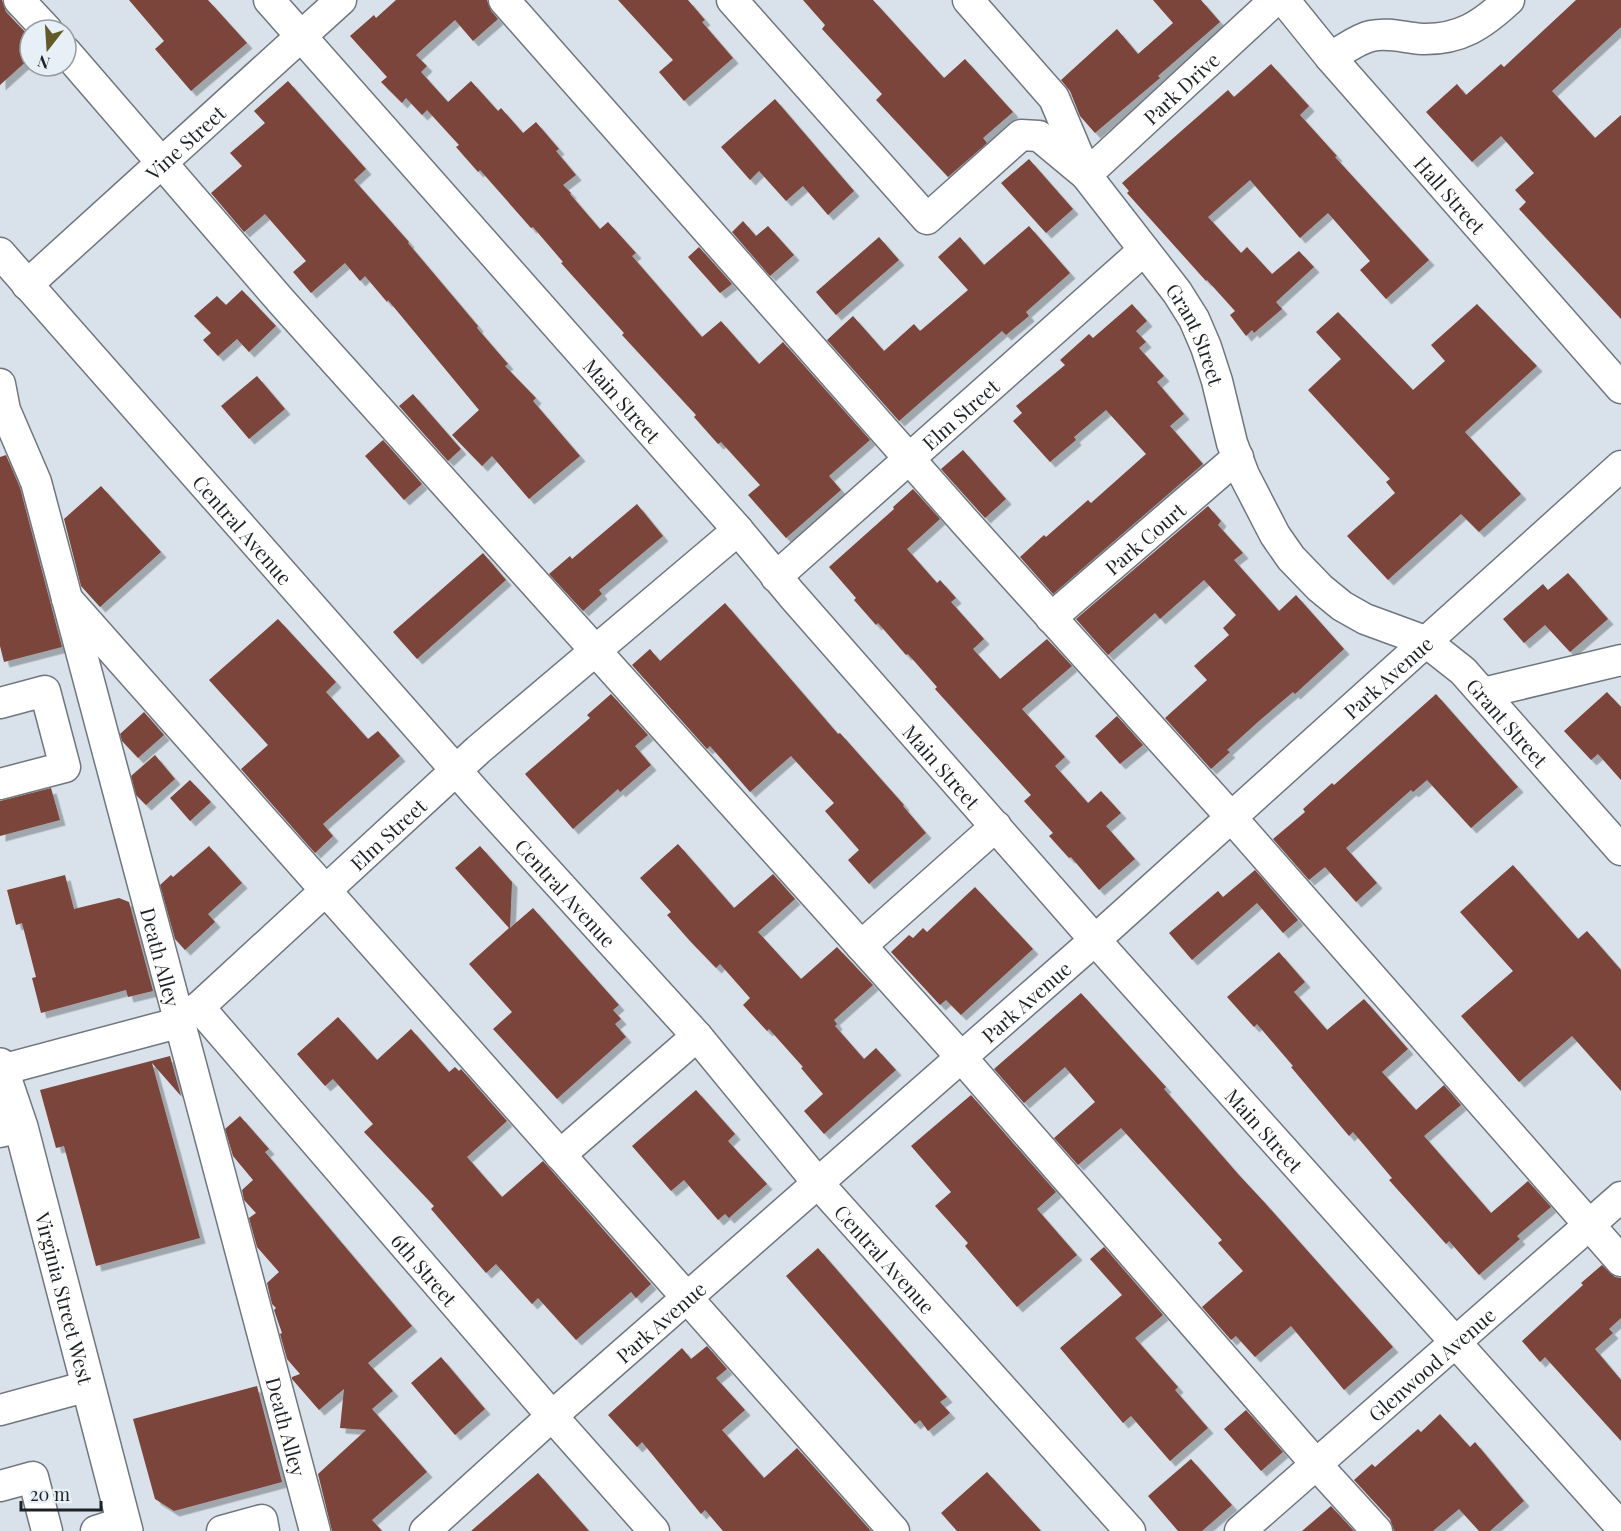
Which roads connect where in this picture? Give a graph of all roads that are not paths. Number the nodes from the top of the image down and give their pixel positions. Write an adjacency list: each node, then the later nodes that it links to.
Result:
1 (20, 0): 10 (street)
2 (269, 0): 11 (street, Main Street)
3 (341, 0): 11 (street, Vine Street)
4 (504, 0): 22 (street)
5 (732, 0): 15 (street, Grant Street)
6 (968, 0): 15 (street)
7 (1275, 0): 15 (street, Park Drive)
8 (1284, 0): 12 (street, Hall Street)
9 (1509, 0): 12 (street)
10 (36, 18)
11 (301, 36): 14 (street, Vine Street); 24 (street, Main Street)
12 (1330, 57): 20 (street, Hall Street)
13 (78, 66): 14 (street)
14 (162, 162): 18 (street, Vine Street); 29 (street)
15 (1086, 175): 16 (street, Grant Street)
16 (1144, 250): 21 (street, Grant Street); 22 (street, Elm Street)
17 (1, 257): 18 (street, Central Avenue)
18 (27, 285): 33 (street, Central Avenue)
19 (0, 384): 26 (street, Death Alley)
20 (1621, 388)
21 (1238, 457): 27 (street, Park Court); 28 (street, Grant Street)
22 (910, 458): 25 (street, Elm Street); 27 (street)
23 (1621, 466): 28 (street, Park Avenue)
24 (738, 530): 25 (street, Main Street); 29 (street, Elm Street)
25 (776, 577): 36 (street, Main Street)
26 (67, 599): 38 (street); 41 (street, Death Alley)
27 (1051, 618): 35 (street)
28 (1425, 641): 31 (street, Grant Street); 35 (street, Park Avenue)
29 (595, 651): 33 (street, Elm Street); 40 (street)
30 (1621, 660): 31 (street)
31 (1483, 693): 37 (street, Grant Street)
32 (0, 703): 34 (street)
33 (456, 770): 38 (street, Elm Street); 42 (street, Central Avenue)
34 (0, 784)
35 (1231, 817): 39 (street, Park Avenue); 49 (street)
36 (996, 826): 39 (street, Main Street); 40 (street)
37 (1621, 850)
38 (325, 890): 41 (street, Elm Street); 46 (street)
39 (1095, 939): 43 (street, Park Avenue); 52 (street, Main Street)
40 (861, 946): 43 (street)
41 (189, 1013): 44 (street, Elm Street); 55 (street, 6th Street); 63 (street, Death Alley)
42 (697, 1036): 46 (street); 47 (street, Central Avenue)
43 (961, 1058): 47 (street, Park Avenue); 56 (street)
44 (1, 1067): 45 (main road, Virginia Street West)
45 (10, 1129): 53 (main road, Virginia Street West)
46 (560, 1155): 51 (street)
47 (818, 1182): 51 (street, Park Avenue); 67 (street, Central Avenue)
48 (1621, 1197): 49 (street, Glenwood Avenue)
49 (1590, 1224): 50 (street); 52 (street, Glenwood Avenue)
50 (1621, 1261)
51 (687, 1298): 55 (street, Park Avenue); 66 (street)
52 (1455, 1341): 56 (street, Glenwood Avenue); 58 (street, Main Street)
53 (88, 1386): 54 (street); 59 (main road, Virginia Street West)
54 (0, 1410)
55 (552, 1416): 64 (street, Park Avenue); 65 (street, 6th Street)
56 (1316, 1464): 68 (street, Glenwood Avenue); 69 (street)
57 (0, 1486): 60 (street)
58 (1621, 1527)
59 (115, 1528)
60 (47, 1531)
61 (222, 1531): 62 (street)
62 (264, 1531)
63 (315, 1531)
64 (425, 1531)
65 (654, 1531)
66 (894, 1531)
67 (1130, 1531)
68 (1240, 1531)
69 (1377, 1531)

